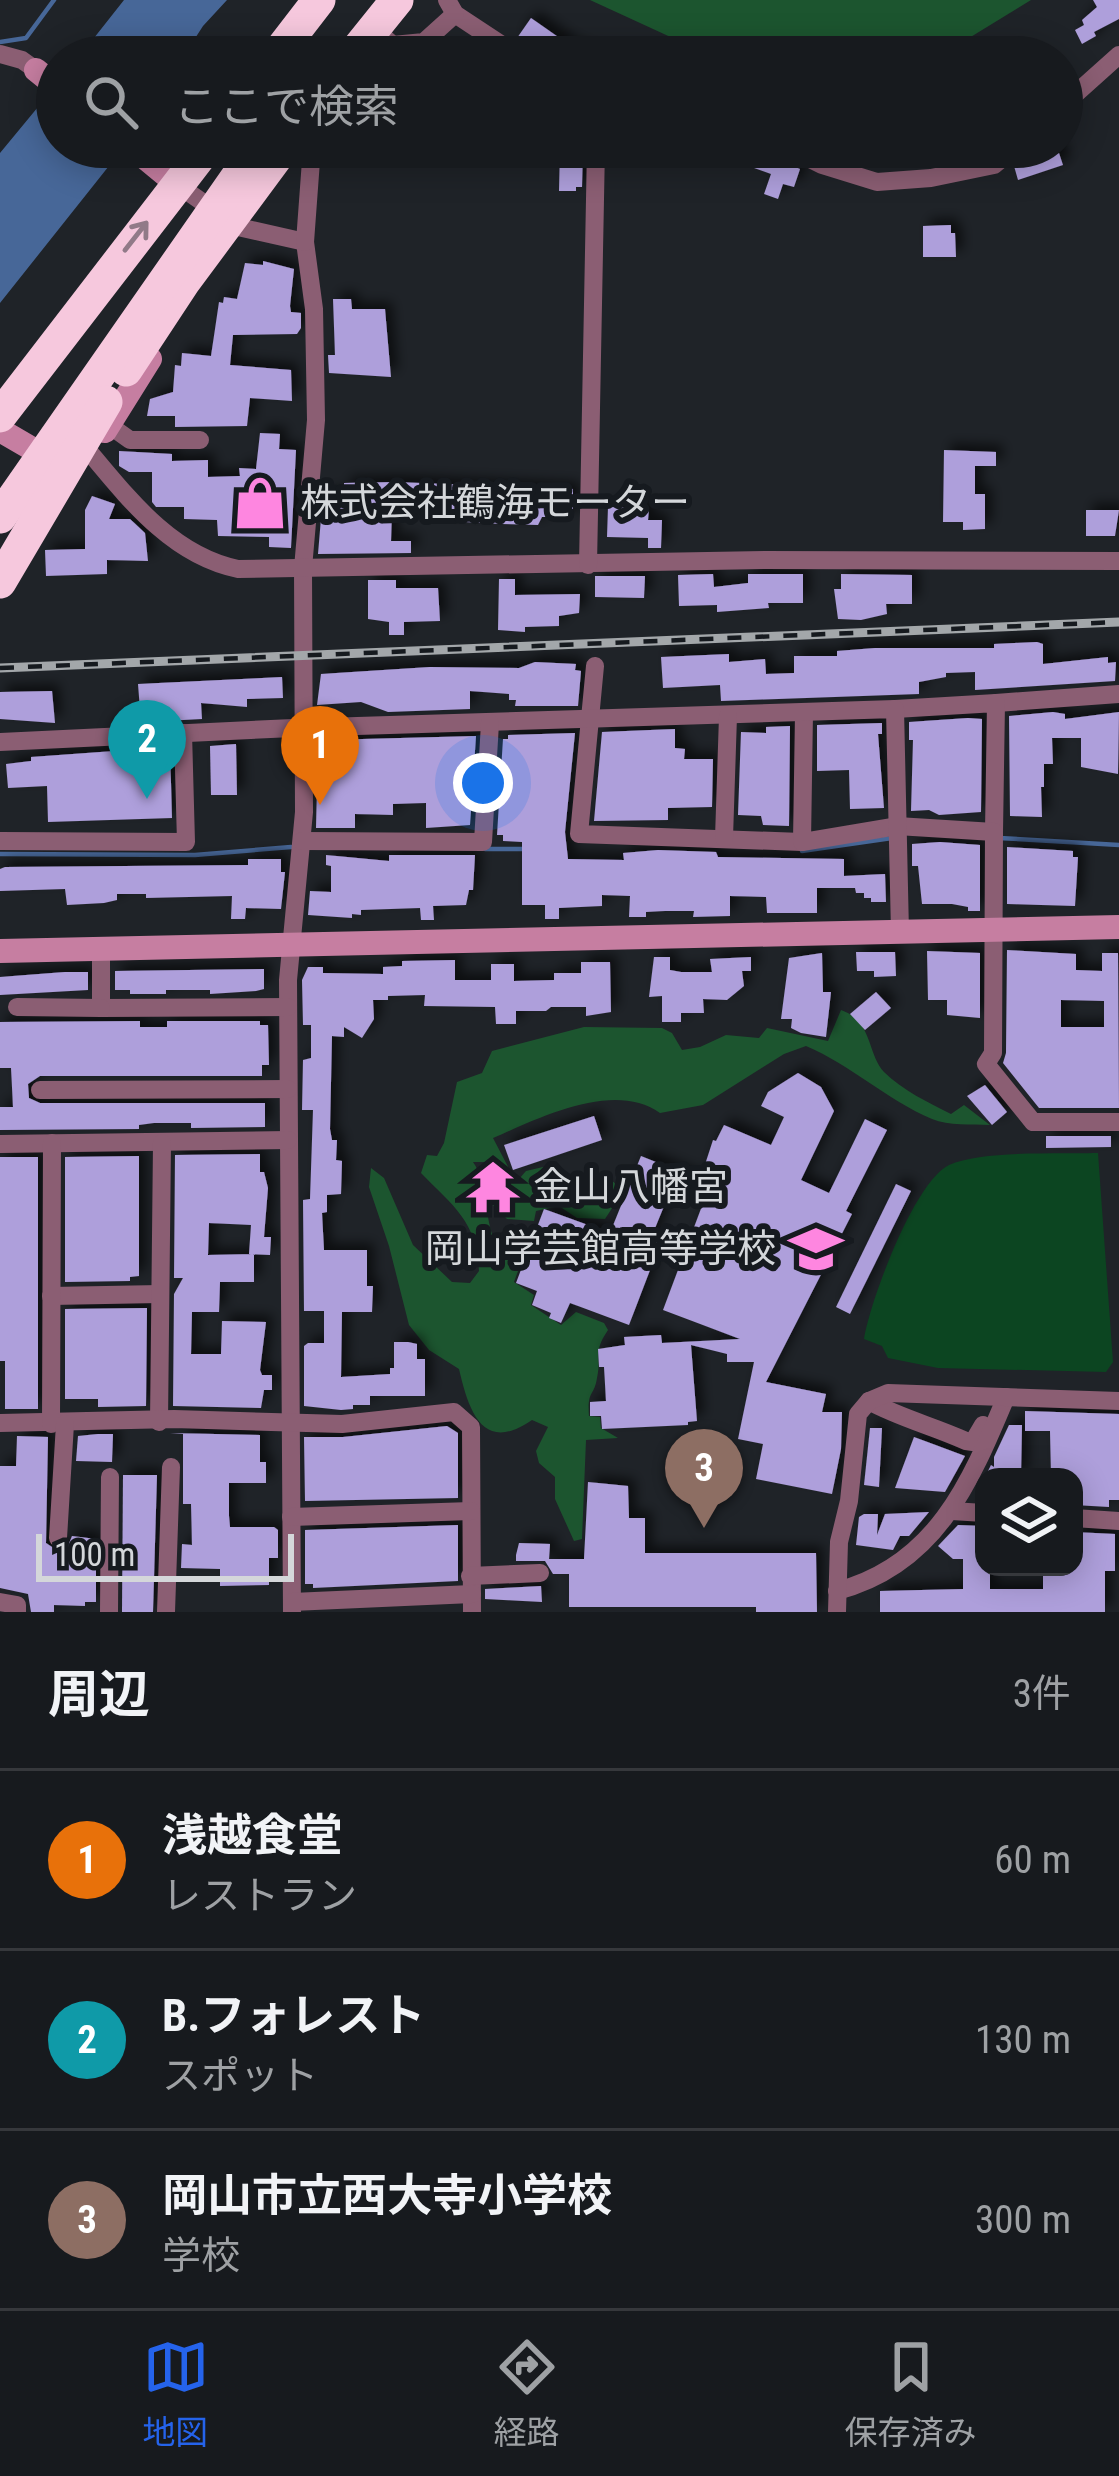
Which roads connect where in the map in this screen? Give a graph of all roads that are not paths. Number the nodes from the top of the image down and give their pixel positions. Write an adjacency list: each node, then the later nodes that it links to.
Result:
1 (319, 0): 6 (highway)
2 (372, 0): 7 (highway)
3 (397, 0): 8 (highway)
4 (414, 0): 9 (street)
5 (451, 7): 10 (street); 11 (street)
6 (291, 36)
7 (344, 36)
8 (368, 36)
9 (388, 36)
10 (429, 36)
11 (491, 36)
12 (0, 54): 14 (street)
13 (1117, 60): 15 (street)
14 (36, 71)
15 (1083, 88)
16 (158, 168): 24 (street)
17 (191, 168): 24 (highway)
18 (245, 168): 28 (highway, bridge)
19 (271, 168): 25 (highway)
20 (310, 168): 26 (street)
21 (596, 168): 38 (street)
22 (832, 168): 23 (street)
23 (980, 168)
24 (178, 185): 25 (street); 27 (highway, one-way to 24)
25 (234, 225): 26 (street); 28 (highway); 31 (street)
26 (305, 242): 39 (street)
27 (51, 333): 29 (street); 30 (highway)
28 (125, 354): 35 (highway, bridge); 36 (highway, bridge); 40 (highway, bridge)
29 (0, 390)
30 (0, 416)
31 (109, 425): 33 (street); 34 (street)
32 (0, 430): 34 (street)
33 (200, 440)
34 (91, 454): 39 (street)
35 (0, 517)
36 (0, 549)
37 (1119, 561): 38 (street)
38 (588, 565): 39 (street)
39 (303, 568): 49 (street)
40 (0, 582)
41 (595, 667): 47 (street)
42 (1119, 694): 43 (street)
43 (996, 703): 44 (street); 53 (street)
44 (895, 709): 45 (street); 52 (street)
45 (803, 713): 46 (street); 57 (street)
46 (728, 716): 47 (street); 54 (street)
47 (588, 720): 48 (street); 54 (street)
48 (490, 723): 49 (street); 56 (street)
49 (303, 728): 50 (street); 56 (street)
50 (183, 733): 51 (street); 55 (street)
51 (0, 742)
52 (897, 834): 53 (street); 57 (street); 60 (street)
53 (994, 837): 58 (street)
54 (724, 838): 57 (street)
55 (0, 841)
56 (302, 842): 61 (street)
57 (802, 842)
58 (994, 928): 59 (street); 60 (street); 69 (street)
59 (1119, 928)
60 (900, 932): 61 (street)
61 (291, 945): 62 (street); 65 (street)
62 (101, 948): 63 (street); 66 (street)
63 (0, 950)
64 (17, 1007): 66 (street)
65 (288, 1007): 66 (street); 67 (street)
66 (101, 1008)
67 (288, 1089): 68 (street); 70 (street)
68 (40, 1090)
69 (1119, 1122)
70 (288, 1140): 72 (street); 83 (street)
71 (52, 1143): 72 (street); 73 (street); 75 (street)
72 (162, 1143): 74 (street)
73 (0, 1144)
74 (160, 1294): 75 (street); 80 (street)
75 (51, 1296): 82 (street)
76 (949, 1395): 77 (street); 78 (street); 84 (street)
77 (1001, 1397): 79 (street); 84 (street); 88 (street)
78 (869, 1401): 84 (street); 95 (street)
79 (1119, 1401)
80 (159, 1422): 82 (street); 83 (street)
81 (0, 1423): 82 (street)
82 (58, 1424): 93 (street)
83 (288, 1424): 87 (street); 90 (street)
84 (939, 1428)
85 (171, 1466): 101 (street)
86 (110, 1477): 100 (street)
87 (470, 1511): 90 (street); 96 (street)
88 (952, 1511): 89 (street); 95 (street)
89 (975, 1512)
90 (290, 1517): 98 (street)
91 (1083, 1519): 92 (street)
92 (1119, 1521)
93 (58, 1538)
94 (540, 1573): 96 (street)
95 (837, 1591): 102 (street)
96 (471, 1594): 98 (street)
97 (0, 1602): 99 (street)
98 (292, 1607)
99 (17, 1612)
100 (110, 1612)
101 (166, 1612)
102 (837, 1612)

